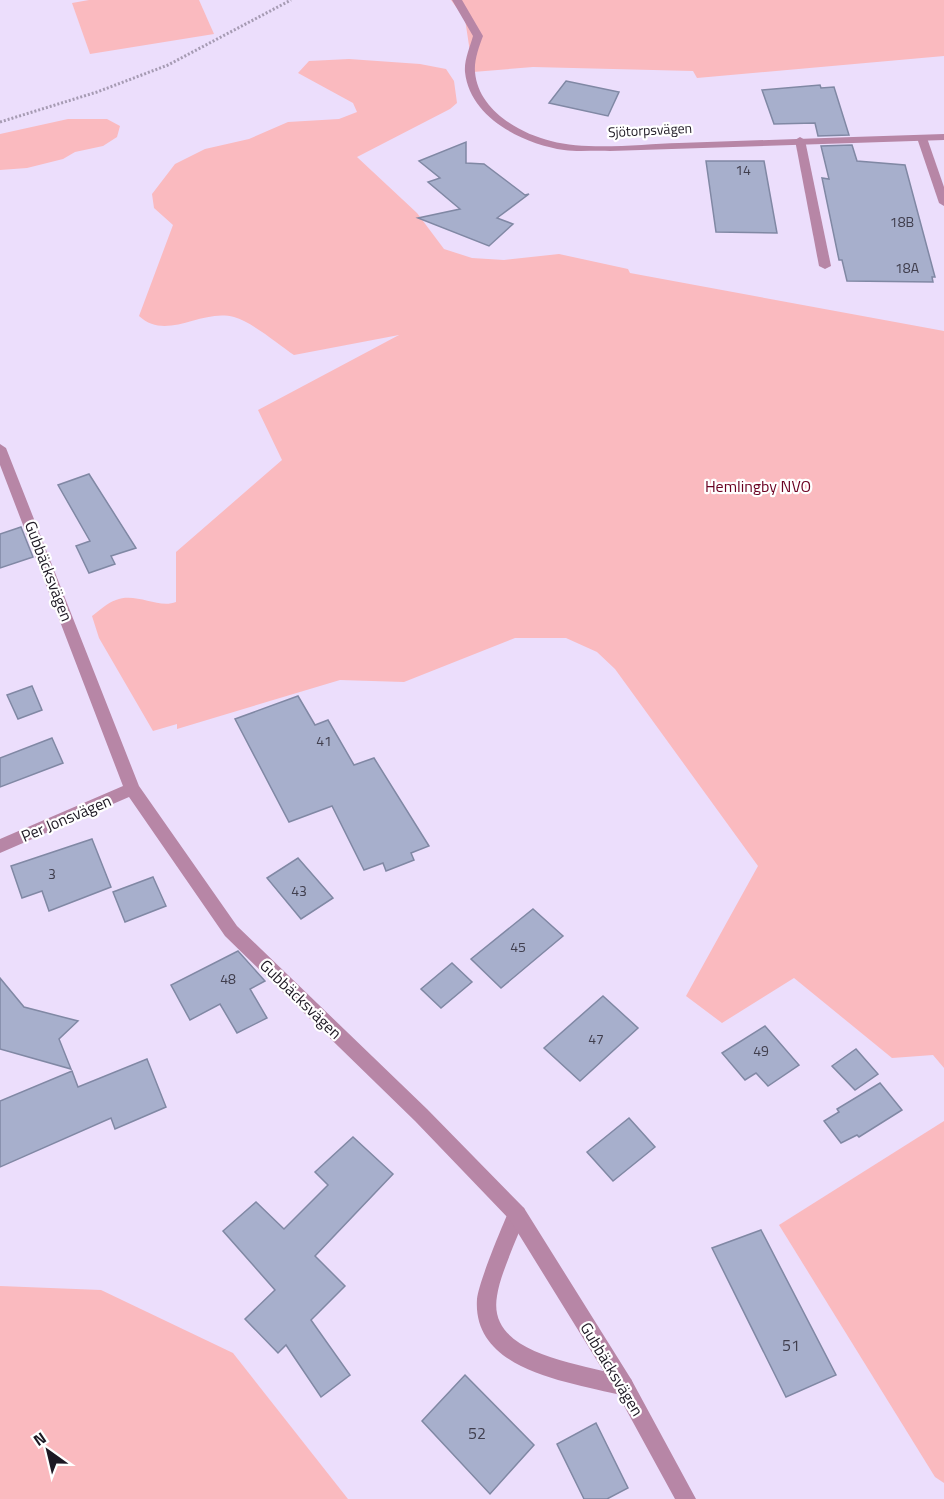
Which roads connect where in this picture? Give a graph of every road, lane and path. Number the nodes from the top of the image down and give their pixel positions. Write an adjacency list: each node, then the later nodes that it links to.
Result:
1 (291, 0): 3 (path)
2 (457, 0): 6 (street, Sjötorpsvägen)
3 (0, 122)
4 (944, 137): 5 (street, Sjötorpsvägen)
5 (922, 138): 6 (street, Sjötorpsvägen); 7 (street)
6 (800, 140): 8 (street)
7 (944, 203)
8 (825, 266)
9 (0, 448): 10 (street, Gubbäcksvägen)
10 (132, 789): 11 (street, Per Jonsvägen); 12 (street, Gubbäcksvägen)
11 (0, 846)
12 (517, 1214): 13 (street, Gubbäcksvägen); 13 (street)
13 (624, 1386): 14 (street, Gubbäcksvägen)
14 (686, 1499)

